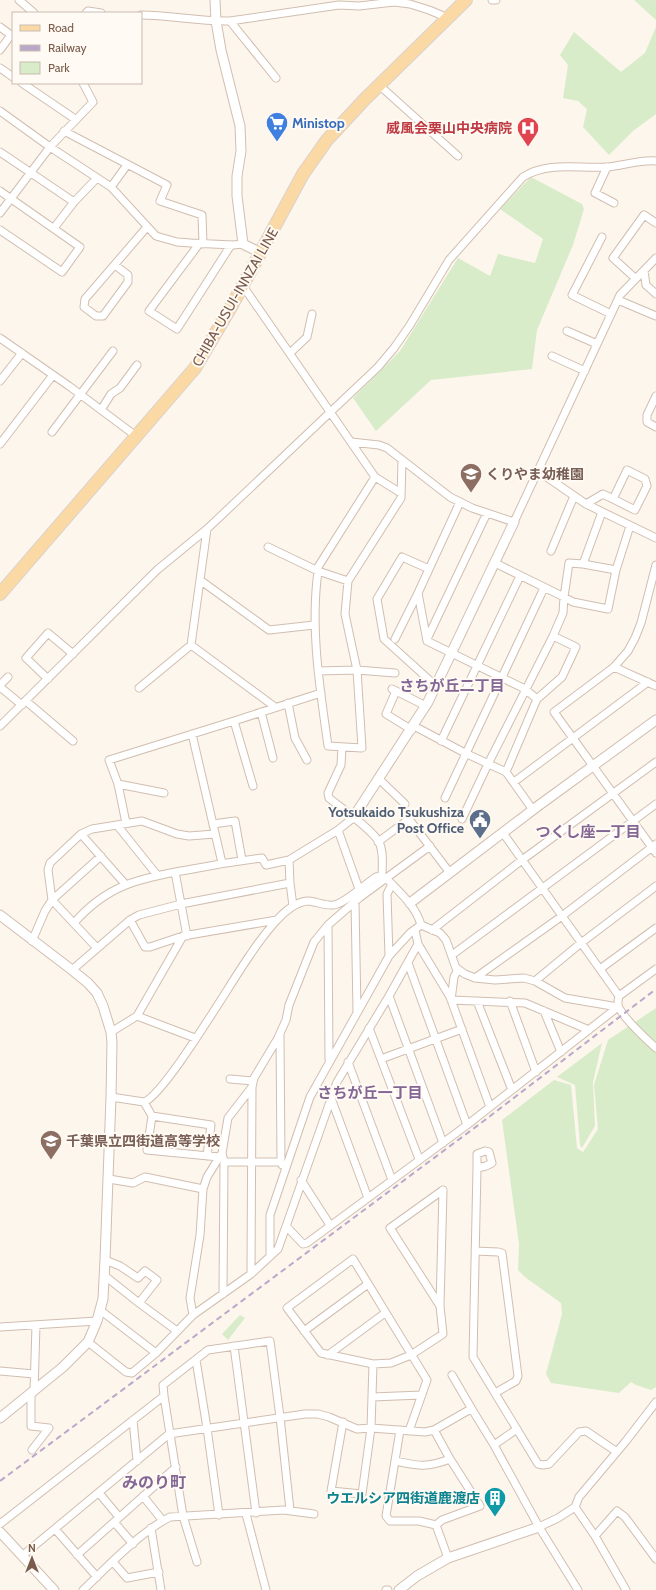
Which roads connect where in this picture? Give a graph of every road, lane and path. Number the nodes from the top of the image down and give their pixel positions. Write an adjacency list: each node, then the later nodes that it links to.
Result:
1 (19, 0): 6 (street)
2 (215, 0): 10 (street)
3 (466, 0): 9 (main road, CHIBA-USUI-INNZAI LINE)
4 (492, 0): 5 (street)
5 (496, 0)
6 (33, 12)
7 (142, 16): 10 (street)
8 (230, 20): 9 (street); 10 (street); 16 (street)
9 (446, 20): 19 (main road, CHIBA-USUI-INNZAI LINE)
10 (216, 21): 43 (street)
11 (0, 27): 12 (street)
12 (12, 36): 13 (street)
13 (0, 50)
14 (0, 68): 15 (street)
15 (12, 76)
16 (276, 78)
17 (23, 84): 21 (street)
18 (83, 84): 21 (street)
19 (379, 85): 25 (street); 45 (main road, CHIBA-USUI-INNZAI LINE)
20 (0, 111): 23 (street)
21 (75, 119): 22 (street)
22 (64, 131): 23 (street); 27 (street)
23 (50, 147): 29 (street); 30 (street)
24 (0, 152): 29 (street)
25 (458, 156)
26 (656, 161): 28 (street)
27 (127, 165): 31 (street); 42 (street)
28 (606, 167): 35 (street); 70 (street)
29 (30, 172): 33 (street); 34 (street)
30 (97, 178): 31 (street); 34 (street)
31 (111, 187): 38 (street)
32 (0, 191): 33 (street)
33 (11, 199): 36 (street); 39 (street)
34 (74, 202): 39 (street)
35 (614, 203)
36 (0, 213)
37 (656, 223): 49 (street)
38 (147, 227): 42 (street); 47 (street)
39 (54, 228): 40 (street)
40 (0, 230)
41 (602, 237): 54 (street)
42 (201, 244): 44 (street); 44 (street)
43 (243, 244): 44 (street); 45 (street)
44 (231, 245)
45 (260, 254): 50 (main road, CHIBA-USUI-INNZAI LINE)
46 (656, 258): 48 (street)
47 (115, 265): 47 (street)
48 (644, 271): 49 (street); 51 (street)
49 (635, 278): 52 (street)
50 (243, 286): 61 (street); 73 (main road, CHIBA-USUI-INNZAI LINE)
51 (656, 294)
52 (618, 300): 54 (street); 55 (street)
53 (312, 314): 61 (street)
54 (611, 314): 58 (street)
55 (656, 316)
56 (567, 331): 58 (street)
57 (0, 338): 60 (street)
58 (598, 344): 64 (street)
59 (113, 351): 67 (street)
60 (22, 353): 65 (street); 66 (street)
61 (290, 353): 70 (street)
62 (552, 356): 64 (street)
63 (137, 365): 69 (street)
64 (585, 371): 77 (street)
65 (53, 375): 67 (street); 75 (street)
66 (0, 381)
67 (80, 394): 69 (street); 72 (street)
68 (656, 396): 71 (street)
69 (101, 410): 73 (street)
70 (332, 413): 74 (street); 88 (street)
71 (656, 427)
72 (52, 432)
73 (136, 436): 104 (main road, CHIBA-USUI-INNZAI LINE)
74 (351, 442): 76 (street); 78 (street)
75 (0, 444)
76 (402, 460): 79 (street); 82 (street)
77 (538, 472): 80 (street); 86 (street)
78 (375, 476): 79 (street); 97 (street)
79 (401, 493): 100 (street)
80 (574, 496): 83 (street); 91 (street)
81 (613, 499): 81 (street); 83 (street)
82 (460, 502): 85 (street); 95 (street)
83 (586, 504): 84 (street)
84 (602, 512): 87 (street); 93 (street)
85 (487, 513): 86 (street); 109 (street)
86 (514, 522): 92 (street)
87 (630, 526): 89 (street); 96 (street)
88 (207, 529): 99 (street); 112 (street)
89 (656, 538)
90 (268, 547): 97 (street)
91 (551, 551)
92 (495, 563): 98 (street); 111 (street)
93 (583, 564): 96 (street); 105 (street)
94 (656, 565): 101 (street)
95 (429, 569): 103 (street); 123 (street)
96 (616, 570): 105 (street)
97 (318, 571): 100 (street); 106 (street)
98 (520, 576): 102 (street); 113 (street)
99 (200, 580): 106 (street); 110 (street)
100 (348, 581): 115 (street)
101 (654, 583): 114 (street)
102 (544, 588): 105 (street); 119 (street)
103 (418, 593): 108 (street); 109 (street)
104 (0, 594)
105 (564, 597): 107 (street)
106 (314, 625): 116 (street)
107 (553, 636): 126 (street); 128 (street)
108 (395, 639)
109 (426, 639): 111 (street)
110 (191, 645): 125 (street); 132 (street)
111 (452, 653): 113 (street); 123 (street)
112 (73, 654): 120 (street); 120 (street)
113 (477, 666): 119 (street); 140 (street)
114 (614, 667): 121 (street); 139 (street)
115 (357, 670): 116 (street); 117 (street); 142 (street)
116 (318, 671): 127 (street)
117 (395, 673)
118 (8, 677): 122 (street)
119 (501, 677): 126 (street); 143 (street)
120 (48, 679): 129 (street)
121 (648, 682): 124 (street); 139 (street)
122 (0, 686): 129 (street)
123 (436, 686): 131 (street)
124 (656, 686)
125 (139, 688)
126 (526, 689): 128 (street); 147 (street)
127 (320, 693): 130 (street); 142 (street)
128 (537, 699): 149 (street)
129 (24, 703): 136 (street); 141 (street)
130 (288, 703): 132 (street); 145 (street)
131 (426, 706): 137 (street); 137 (street)
132 (275, 707): 133 (street)
133 (262, 712): 135 (street); 144 (street)
134 (656, 720): 148 (street)
135 (234, 721): 138 (street); 153 (street)
136 (0, 726)
137 (413, 728): 140 (street); 150 (street)
138 (192, 734): 152 (street); 164 (street)
139 (573, 738): 148 (street); 151 (street)
140 (441, 740): 143 (street)
141 (73, 741)
142 (342, 747): 160 (street)
143 (465, 753): 147 (street); 156 (street)
144 (273, 758)
145 (307, 760)
146 (656, 762): 155 (street)
147 (488, 764): 149 (street); 161 (street)
148 (594, 766): 155 (street); 159 (street)
149 (506, 772): 151 (street)
150 (379, 779): 157 (street); 160 (street)
151 (514, 782): 159 (street)
152 (118, 784): 154 (street); 163 (street)
153 (253, 786)
154 (164, 793)
155 (613, 793): 162 (street); 176 (street)
156 (445, 798)
157 (406, 804)
158 (656, 804): 162 (street)
159 (533, 810): 167 (street)
160 (353, 818): 166 (street); 170 (street)
161 (462, 819)
162 (633, 820): 172 (street); 185 (street)
163 (126, 823): 165 (street); 169 (street)
164 (213, 824): 169 (street); 174 (street)
165 (117, 825): 168 (street); 180 (street)
166 (338, 830): 175 (street); 186 (street)
167 (502, 833): 176 (street); 179 (street)
168 (81, 834): 173 (street); 187 (street)
169 (215, 834): 177 (street)
170 (378, 842): 171 (street); 181 (street)
171 (430, 846): 179 (street); 181 (street)
172 (655, 848): 193 (street)
173 (101, 856): 183 (street); 187 (street)
174 (242, 860): 175 (street); 177 (street)
175 (289, 860): 182 (street)
176 (522, 860): 185 (street); 200 (street)
177 (222, 863): 178 (street)
178 (175, 872): 180 (street); 190 (street)
179 (450, 873): 189 (street)
180 (157, 875): 183 (street)
181 (387, 880): 186 (street); 188 (street); 189 (street); 207 (street)
182 (290, 883): 190 (street); 191 (street)
183 (126, 885): 196 (street)
184 (656, 886): 203 (street)
185 (542, 888): 193 (street); 206 (street)
186 (359, 889): 191 (street)
187 (52, 900): 196 (street); 202 (street)
188 (355, 902): 197 (street); 222 (street)
189 (410, 903): 198 (street)
190 (181, 904): 194 (street); 201 (street)
191 (293, 906): 195 (street)
192 (0, 915): 202 (street)
193 (562, 916): 203 (street); 213 (street)
194 (130, 920): 201 (street); 205 (street)
195 (277, 920): 201 (street); 229 (street)
196 (74, 923): 205 (street)
197 (328, 925): 228 (street); 235 (street)
198 (418, 928): 200 (street); 204 (street); 207 (street)
199 (656, 928): 210 (street)
200 (432, 930): 206 (street)
201 (185, 936): 223 (street)
202 (32, 941): 212 (street)
203 (581, 943): 210 (street); 214 (street)
204 (418, 944): 208 (street); 217 (street)
205 (97, 948): 212 (street)
206 (452, 955): 209 (street)
207 (389, 956): 222 (street)
208 (408, 963): 215 (street); 230 (street)
209 (458, 969): 213 (street); 217 (street)
210 (600, 969): 216 (street)
211 (656, 969): 216 (street)
212 (72, 970): 227 (street)
213 (475, 978): 214 (street)
214 (535, 981): 220 (street)
215 (389, 996): 224 (street); 232 (street)
216 (619, 996): 220 (street)
217 (451, 1000): 218 (street); 225 (street)
218 (478, 1000): 219 (street); 240 (street)
219 (510, 1001): 221 (street); 237 (street)
220 (618, 1007): 226 (street); 231 (street)
221 (544, 1011): 226 (street); 233 (street)
222 (357, 1013): 235 (street)
223 (137, 1016): 227 (street); 229 (street)
224 (370, 1028): 234 (street); 236 (street)
225 (462, 1029): 230 (street); 244 (street)
226 (589, 1030): 233 (street)
227 (111, 1032): 241 (street)
228 (280, 1032): 239 (street); 252 (street)
229 (195, 1038): 243 (street)
230 (436, 1039): 232 (street); 246 (street)
231 (656, 1048)
232 (408, 1049): 234 (street); 247 (street)
233 (561, 1052): 237 (street)
234 (381, 1059): 250 (street)
235 (330, 1061): 254 (street)
236 (348, 1062): 242 (street); 257 (street)
237 (536, 1072): 240 (street)
238 (230, 1079): 239 (street)
239 (253, 1084): 249 (street); 251 (street)
240 (512, 1090): 244 (street)
241 (111, 1097): 243 (street); 255 (street)
242 (331, 1098): 256 (street); 259 (street)
243 (144, 1102): 245 (street)
244 (490, 1107): 246 (street)
245 (152, 1116): 248 (street); 248 (street)
246 (467, 1125): 247 (street)
247 (443, 1143): 250 (street)
248 (207, 1156): 249 (street)
249 (222, 1157): 251 (street); 258 (street); 268 (street)
250 (419, 1159): 257 (street)
251 (253, 1162): 252 (street); 265 (street)
252 (281, 1162): 254 (street)
253 (477, 1168): 262 (street)
254 (285, 1169): 263 (street)
255 (109, 1179): 258 (street); 264 (street)
256 (301, 1180): 260 (street); 261 (street)
257 (392, 1180): 259 (street)
258 (203, 1189): 273 (street)
259 (368, 1198): 260 (street)
260 (330, 1225): 261 (street)
261 (286, 1226): 263 (street)
262 (475, 1251): 290 (street); 290 (street)
263 (270, 1254): 265 (street)
264 (105, 1260): 266 (street); 269 (street)
265 (251, 1274): 268 (street)
266 (104, 1276): 269 (street); 271 (street)
267 (368, 1284): 272 (street); 277 (street); 277 (street)
268 (223, 1294): 273 (street)
269 (140, 1303): 278 (street)
270 (440, 1306): 270 (street); 283 (street)
271 (100, 1310): 274 (street); 281 (street)
272 (385, 1313): 282 (street); 283 (street)
273 (194, 1315): 278 (street)
274 (97, 1321): 275 (street); 279 (street)
275 (36, 1325): 276 (street); 287 (street)
276 (0, 1327)
277 (304, 1330): 282 (street)
278 (177, 1331): 281 (street)
279 (88, 1342): 281 (street); 289 (street)
280 (234, 1346): 284 (street); 296 (street); 299 (street)
281 (156, 1353)
282 (328, 1355): 285 (street)
283 (410, 1355): 285 (street); 291 (street)
284 (196, 1360): 292 (street); 301 (street)
285 (373, 1364): 293 (street)
286 (0, 1372): 287 (street)
287 (34, 1374): 289 (street)
288 (452, 1375): 295 (street)
289 (32, 1393): 297 (street); 309 (street)
290 (495, 1393): 303 (street)
291 (422, 1395): 293 (street); 306 (street)
292 (164, 1396): 298 (street); 307 (street)
293 (372, 1397): 302 (street)
294 (656, 1402): 310 (street)
295 (473, 1411): 305 (street); 308 (street)
296 (280, 1417): 299 (street); 300 (street); 318 (street)
297 (0, 1418)
298 (133, 1420): 312 (street); 326 (street)
299 (244, 1422): 301 (street); 319 (street)
300 (343, 1422): 302 (street); 302 (street)
301 (207, 1428): 307 (street); 322 (street)
302 (371, 1428): 304 (street)
303 (517, 1429): 308 (street); 310 (street)
304 (400, 1430): 306 (street); 313 (street)
305 (434, 1430): 306 (street); 311 (street)
306 (409, 1431)
307 (169, 1434): 312 (street); 314 (street)
308 (494, 1445): 328 (street)
309 (32, 1450)
310 (617, 1452): 317 (street)
311 (450, 1458): 313 (street); 327 (street)
312 (137, 1461): 315 (street)
313 (395, 1461): 327 (street)
314 (176, 1467): 316 (street); 323 (street)
315 (99, 1493): 324 (street); 330 (street)
316 (143, 1496): 324 (street); 325 (street)
317 (575, 1507): 328 (street); 332 (street)
318 (290, 1510): 319 (street); 321 (street)
319 (256, 1513): 320 (street)
320 (246, 1514): 322 (street); 345 (street)
321 (314, 1514)
322 (219, 1515): 323 (street)
323 (183, 1516): 325 (street); 339 (street)
324 (116, 1520): 333 (street); 334 (street)
325 (163, 1521): 329 (street)
326 (0, 1524)
327 (436, 1525): 336 (street)
328 (539, 1527): 336 (street); 347 (street)
329 (151, 1528): 333 (street); 340 (street)
330 (54, 1529): 334 (street); 335 (street)
331 (0, 1532): 335 (street)
332 (595, 1536): 337 (street); 348 (street)
333 (133, 1544): 338 (street)
334 (77, 1555): 341 (street)
335 (22, 1556): 342 (street)
336 (448, 1558): 346 (street)
337 (656, 1559)
338 (113, 1562): 340 (street); 341 (street)
339 (197, 1562)
340 (159, 1572): 344 (street)
341 (97, 1577): 343 (street)
342 (54, 1590)
343 (83, 1590)
344 (161, 1590)
345 (266, 1590)
346 (399, 1590)
347 (578, 1590)
348 (626, 1590)

